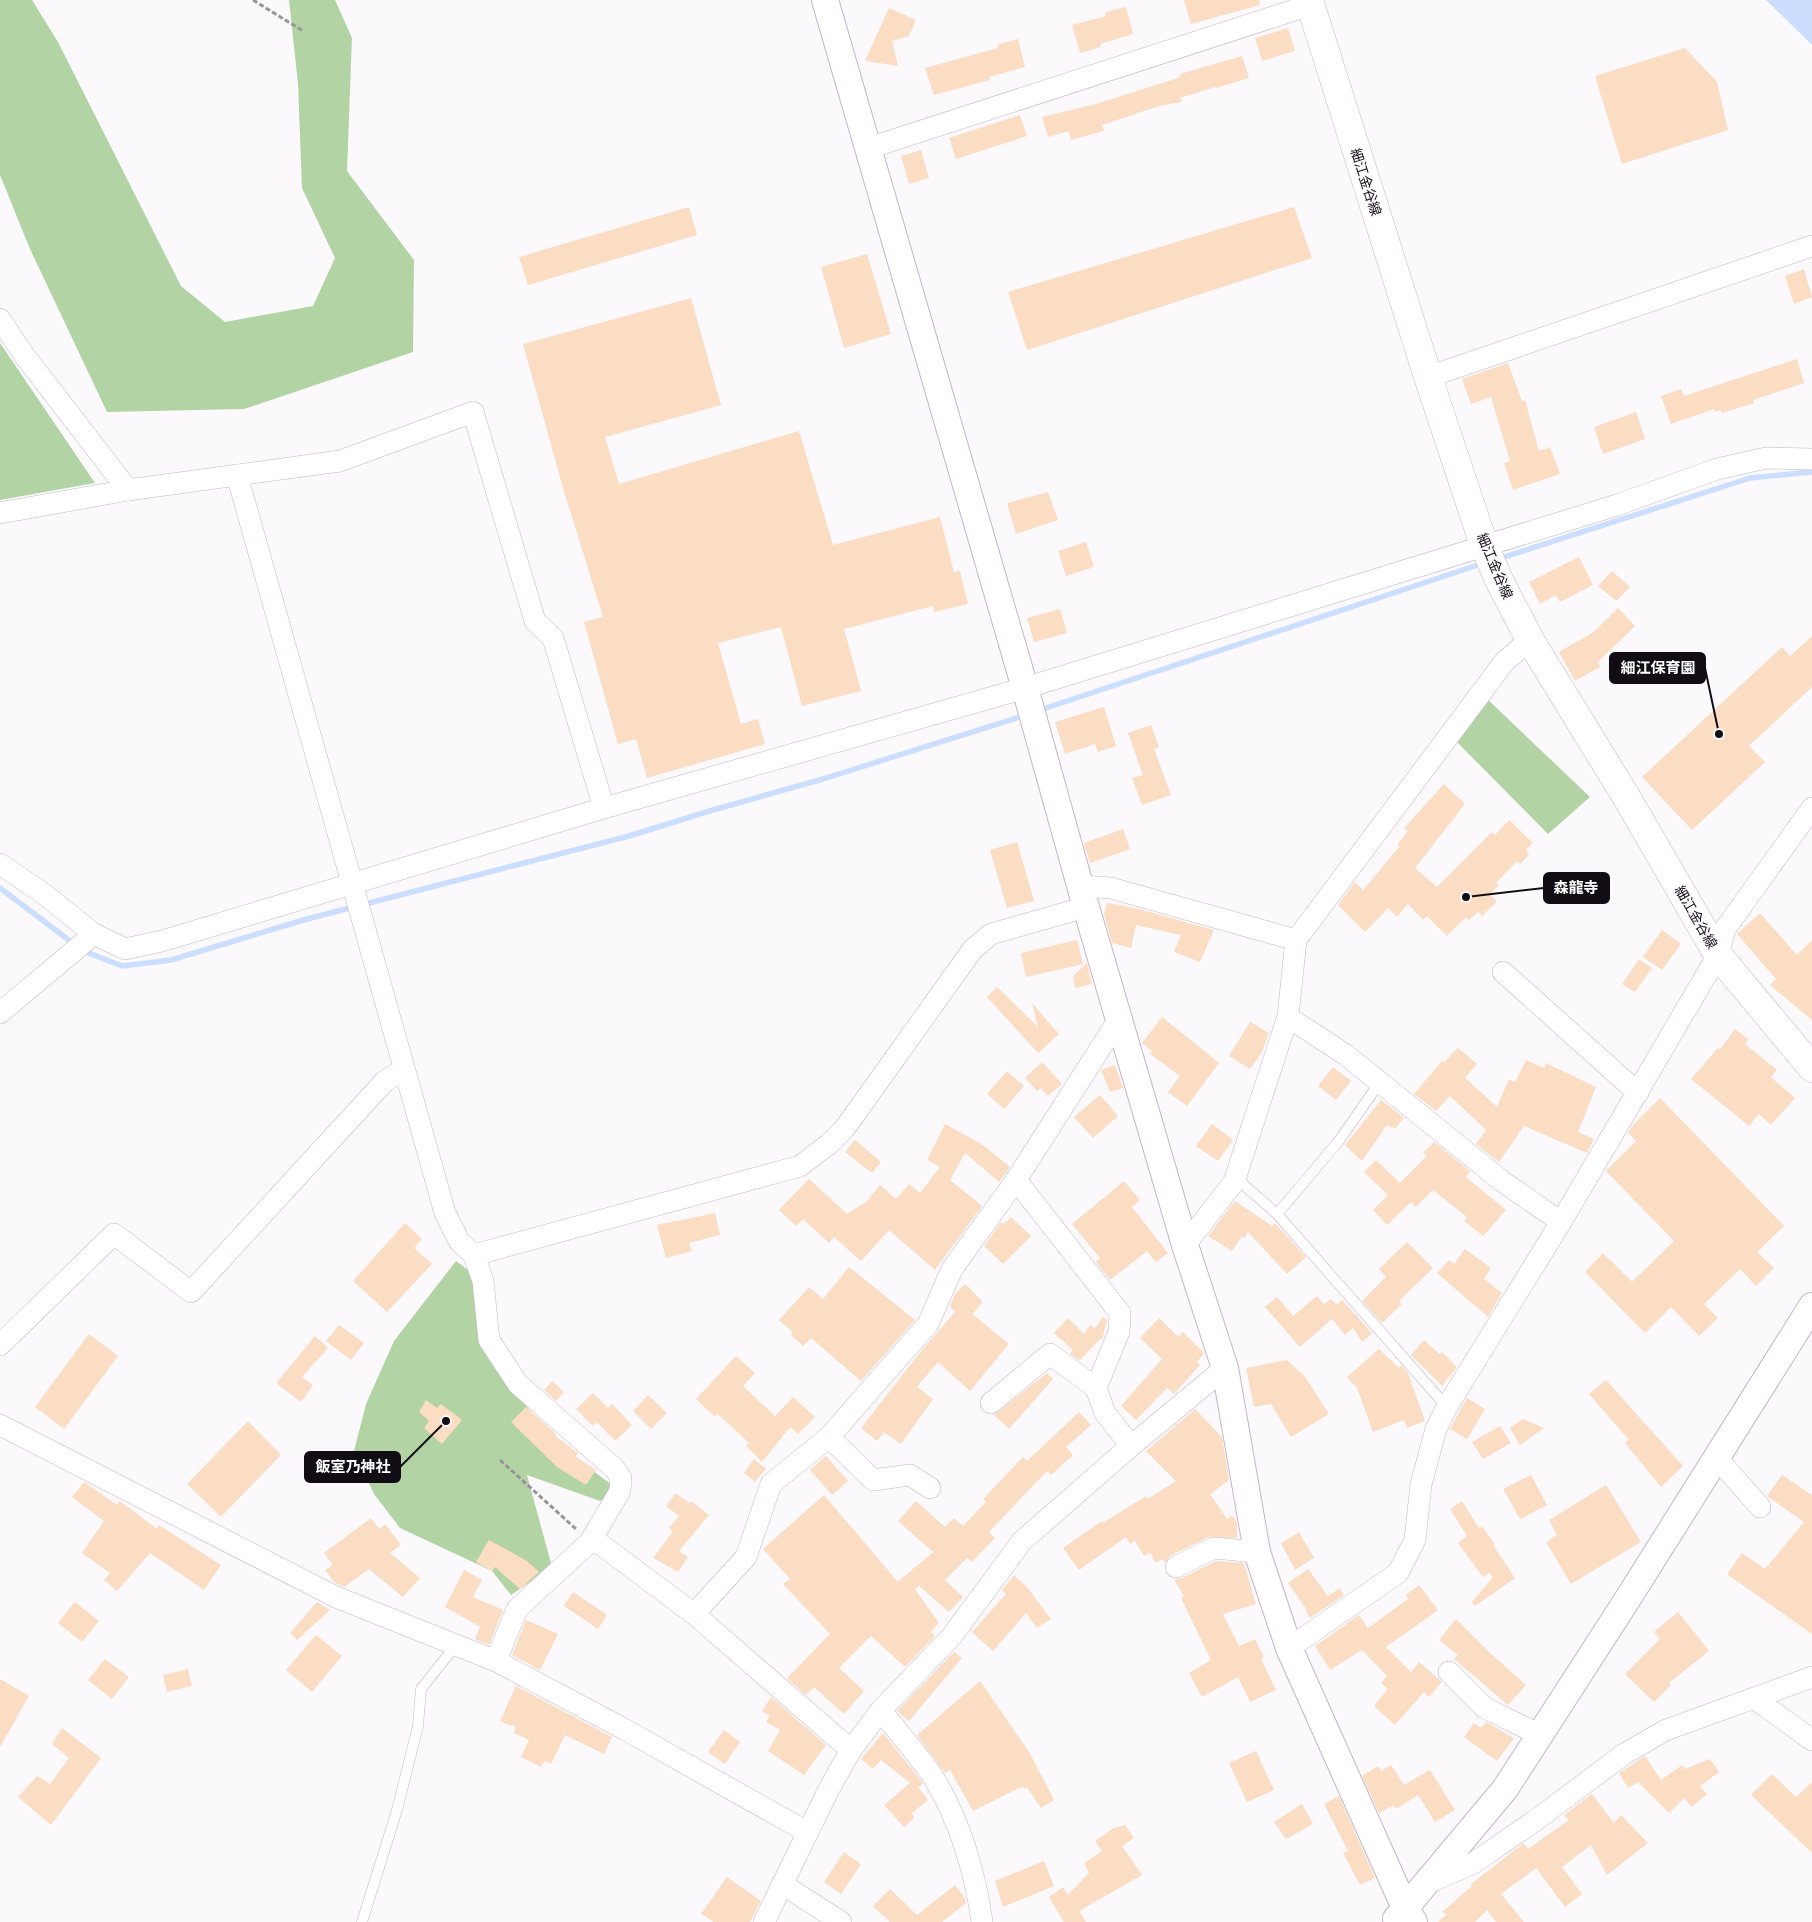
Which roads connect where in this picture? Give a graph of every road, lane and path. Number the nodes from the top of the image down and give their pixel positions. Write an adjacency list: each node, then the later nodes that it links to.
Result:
1 (253, 0): 4 (path)
2 (825, 0): 5 (street)
3 (1309, 2): 5 (street); 8 (main road, 細江金谷線)
4 (303, 31)
5 (869, 148): 15 (street)
6 (1812, 246): 8 (street)
7 (0, 319): 11 (street)
8 (1428, 377): 13 (main road, 細江金谷線)
9 (1812, 459): 13 (street)
10 (237, 474): 11 (street); 16 (street); 19 (street)
11 (128, 490): 12 (street)
12 (0, 513)
13 (1485, 548): 14 (main road, 細江金谷線); 15 (street)
14 (1530, 640): 22 (street); 23 (main road, 細江金谷線)
15 (1027, 694): 16 (street); 20 (street)
16 (604, 808): 19 (street)
17 (1812, 808): 23 (street)
18 (0, 864): 21 (street)
19 (355, 887): 21 (street); 29 (street)
20 (1083, 896): 22 (street); 27 (street); 37 (street)
21 (91, 936): 25 (street)
22 (1296, 940): 26 (street)
23 (1718, 955): 28 (main road, 細江金谷線); 31 (street)
24 (1503, 972): 31 (street)
25 (0, 1014)
26 (1288, 1017): 30 (street); 32 (street)
27 (1119, 1019): 33 (street); 36 (street)
28 (1812, 1068)
29 (404, 1069): 37 (street); 39 (street)
30 (1380, 1082): 34 (lane); 35 (street)
31 (1638, 1092): 35 (street)
32 (1236, 1178): 34 (lane); 36 (street)
33 (1016, 1180): 41 (street); 45 (street)
34 (1277, 1214): 43 (lane)
35 (1561, 1222): 43 (street)
36 (1185, 1246): 40 (street)
37 (474, 1255): 51 (street)
38 (1812, 1306): 47 (street)
39 (0, 1345)
40 (1225, 1368): 46 (street); 52 (street)
41 (1096, 1388): 42 (street); 46 (street)
42 (991, 1403)
43 (1447, 1407): 56 (street)
44 (0, 1425): 55 (street)
45 (829, 1437): 49 (street); 54 (street)
46 (1131, 1446): 61 (street)
47 (1716, 1457): 50 (street); 62 (street)
48 (500, 1460): 51 (path)
49 (930, 1488)
50 (1760, 1507)
51 (591, 1540): 54 (street); 57 (street)
52 (1257, 1552): 53 (street); 56 (street)
53 (1176, 1567)
54 (694, 1614): 64 (street)
55 (456, 1645): 57 (street); 69 (lane)
56 (1289, 1648): 68 (street)
57 (496, 1662): 65 (street)
58 (1450, 1672): 62 (street)
59 (1812, 1677): 60 (street)
60 (1755, 1699): 63 (street); 67 (street)
61 (881, 1710): 64 (street); 72 (street)
62 (1540, 1735): 67 (street)
63 (1812, 1740)
64 (852, 1750): 65 (street)
65 (807, 1832): 66 (street)
66 (782, 1884): 70 (street); 71 (street)
67 (1422, 1886): 68 (street)
68 (1404, 1918)
69 (362, 1922)
70 (764, 1922)
71 (841, 1922)
72 (982, 1922)

